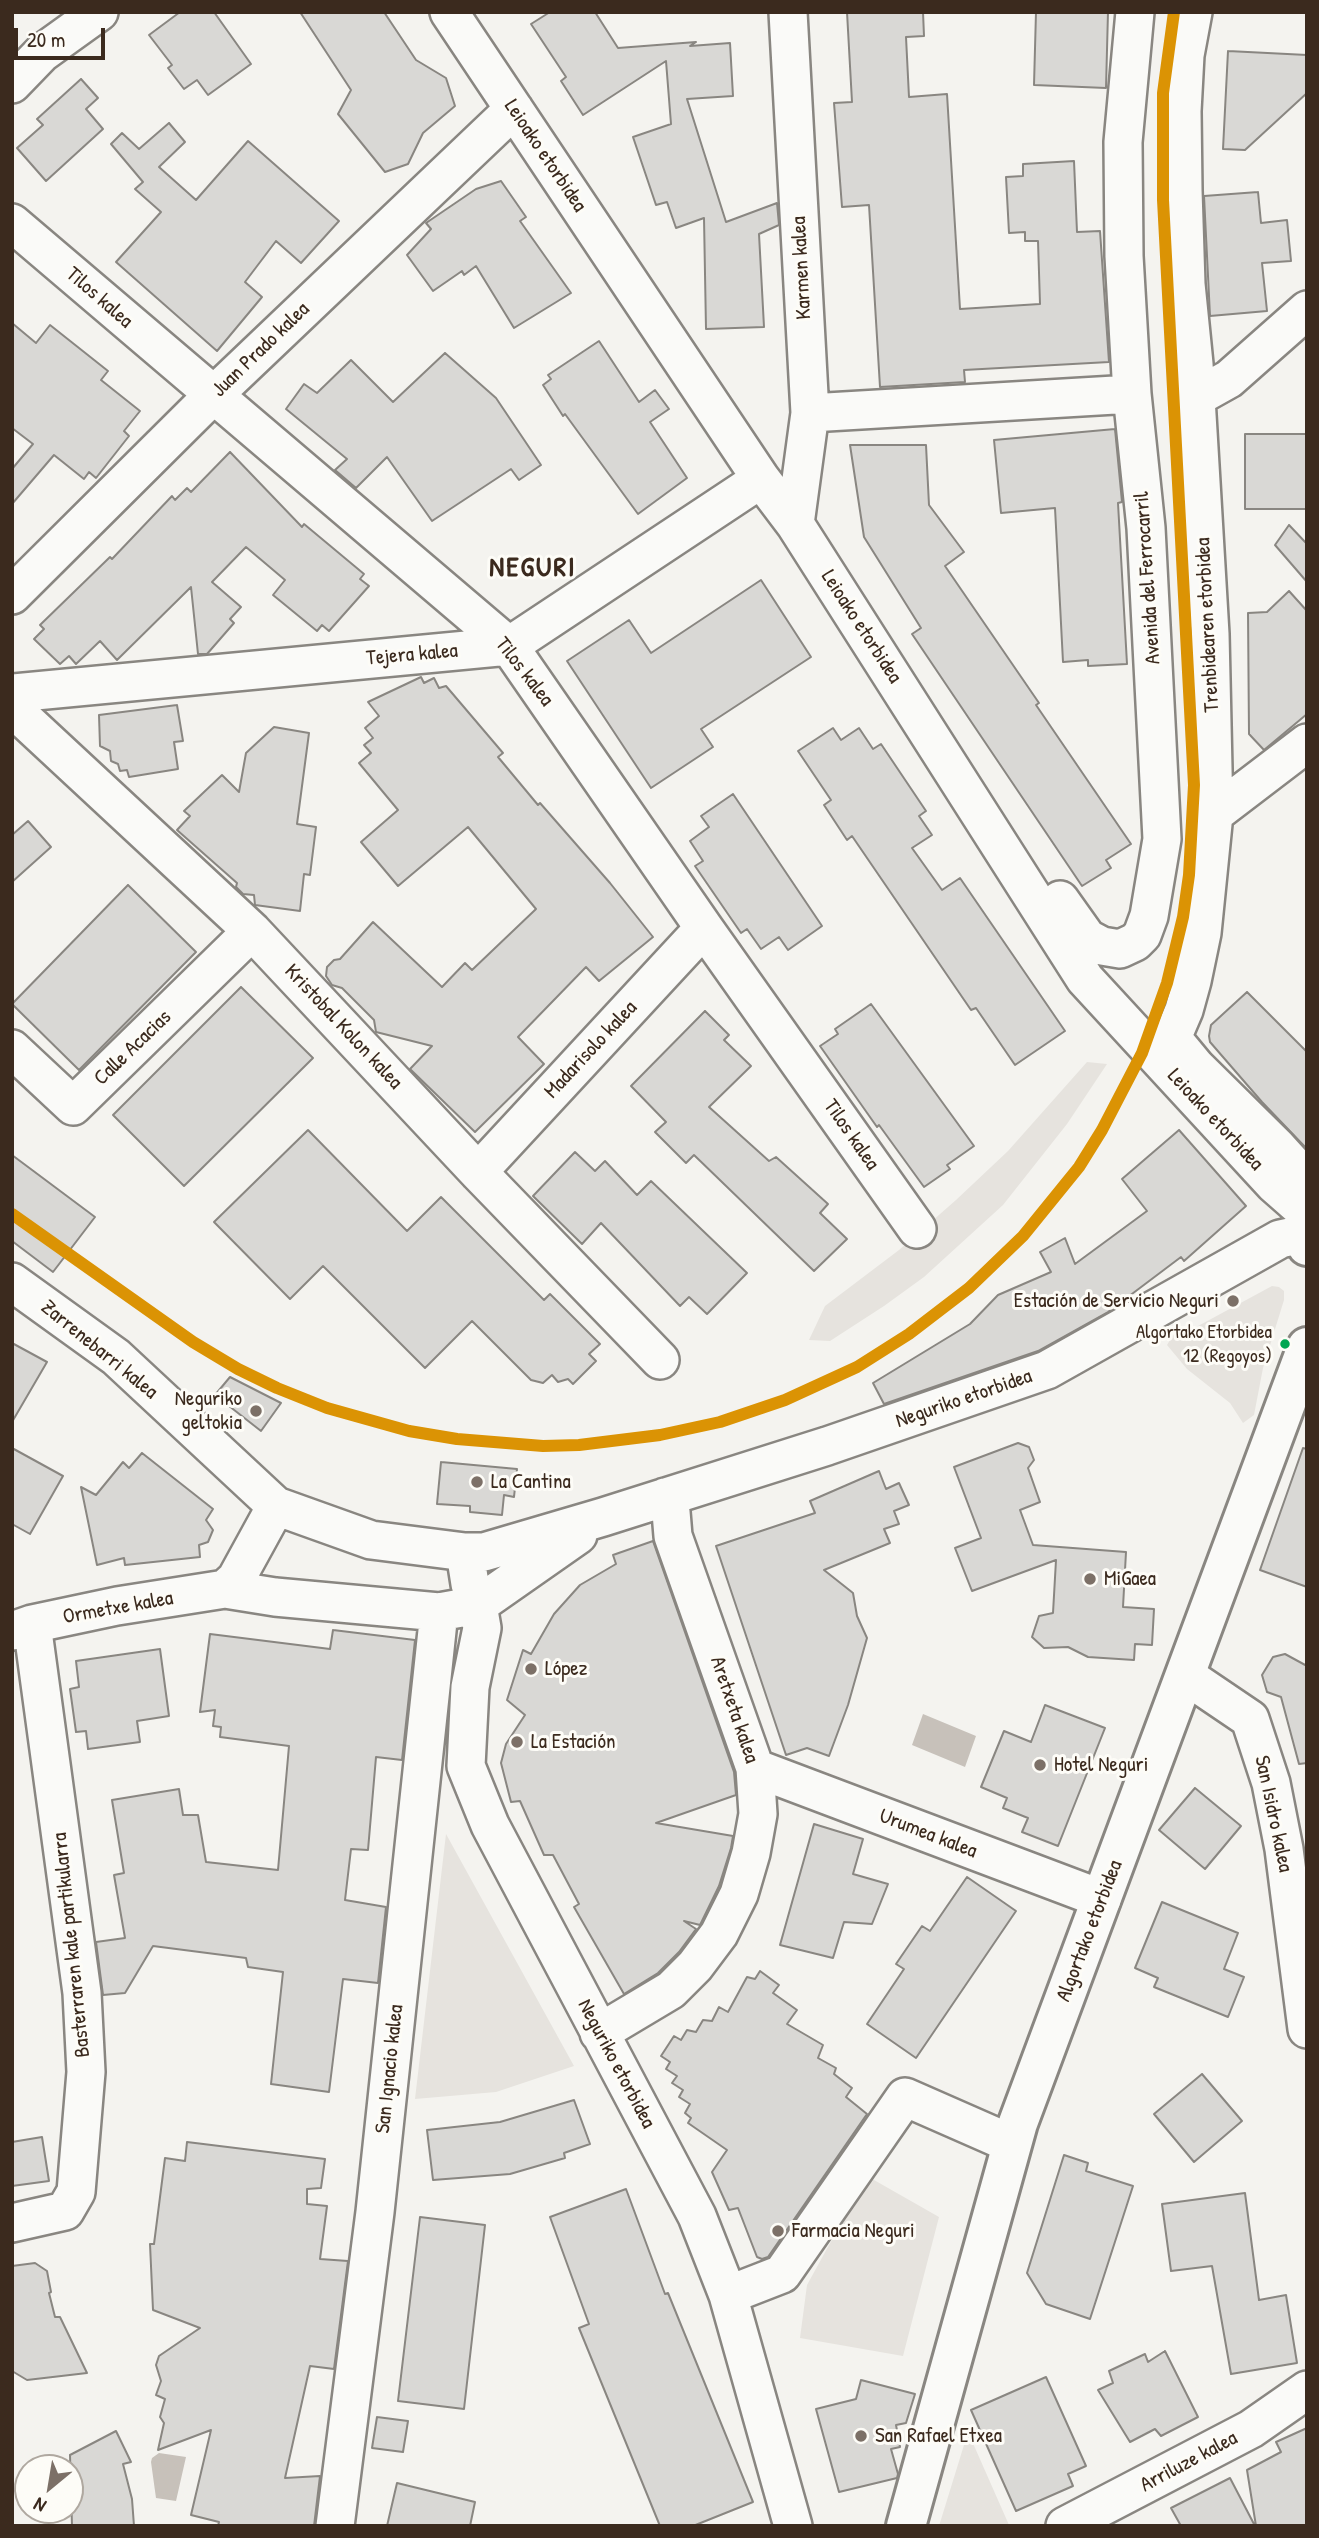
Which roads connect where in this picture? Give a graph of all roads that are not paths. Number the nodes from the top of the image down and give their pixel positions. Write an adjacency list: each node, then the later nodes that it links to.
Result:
1 (99, 12): 6 (street)
2 (449, 12): 7 (street, Leioako etorbidea)
3 (788, 12): 13 (street, Karmen kalea)
4 (1135, 12): 10 (street, Avenida del Ferrocarril)
5 (1194, 12): 12 (street, Trenbidearen etorbidea)
6 (12, 83)
7 (514, 110): 11 (street, Juan Prado kalea); 14 (street, Leioako etorbidea)
8 (12, 223): 11 (street, Tilos kalea)
9 (1307, 310): 12 (street)
10 (1132, 394): 13 (street); 21 (street, Avenida del Ferrocarril)
11 (214, 395): 16 (street, Juan Prado kalea); 17 (street, Tilos kalea)
12 (1195, 398): 20 (street, Trenbidearen etorbidea)
13 (810, 413): 15 (street, Karmen kalea)
14 (761, 479): 15 (street, Leioako etorbidea); 17 (street, Tejera kalea)
15 (795, 524): 21 (street, Leioako etorbidea)
16 (12, 595)
17 (509, 646): 18 (street, Tejera kalea); 22 (street, Tilos kalea)
18 (13, 700): 23 (street, Kristobal Kolon kalea)
19 (1307, 743): 20 (street)
20 (1214, 814): 26 (street, Trenbidearen etorbidea)
21 (992, 836): 27 (street, Leioako etorbidea)
22 (704, 928): 25 (street, Madarisolo kalea); 28 (street, Tilos kalea)
23 (252, 931): 24 (street, Calle Acacias); 25 (street, Kristobal Kolon kalea)
24 (12, 1049)
25 (478, 1172): 31 (street, Kristobal Kolon kalea)
26 (1307, 1181)
27 (1306, 1228): 32 (street, Neguriko etorbidea)
28 (917, 1229)
29 (12, 1282): 33 (street, Zarrenebarri kalea)
30 (1307, 1347): 42 (street, Algortako etorbidea)
31 (660, 1360)
32 (665, 1497): 34 (street, Neguriko etorbidea); 43 (street, Aretxeta kalea)
33 (276, 1506): 35 (street, Neguriko etorbidea); 36 (street)
34 (603, 1517): 35 (street, Neguriko etorbidea); 39 (street, Neguriko etorbidea)
35 (465, 1552): 39 (street, Neguriko etorbidea)
36 (248, 1555): 37 (street); 38 (street)
37 (225, 1589): 38 (street, Neguriko etorbidea); 41 (street, Ormetxe kalea)
38 (275, 1597): 40 (street, Neguriko etorbidea)
39 (478, 1605): 40 (street, Neguriko etorbidea); 46 (street, Neguriko etorbidea)
40 (439, 1612): 51 (street, San Ignacio kalea)
41 (22, 1627): 48 (street, Basterraren kale partikularra)
42 (1185, 1675): 44 (street, Algortako etorbidea); 45 (street, San Isidro kalea)
43 (755, 1768): 44 (street, Urumea kalea); 46 (street, Aretxeta kalea)
44 (1102, 1899): 47 (street, Algortako etorbidea)
45 (1307, 2029)
46 (600, 2034): 49 (street, Neguriko etorbidea)
47 (1012, 2144): 49 (street); 53 (street, Algortako etorbidea)
48 (12, 2223)
49 (728, 2295): 52 (street, Neguriko etorbidea)
50 (1307, 2390): 54 (street, Arriluze kalea)
51 (335, 2526)
52 (793, 2526)
53 (906, 2526)
54 (1065, 2526)

